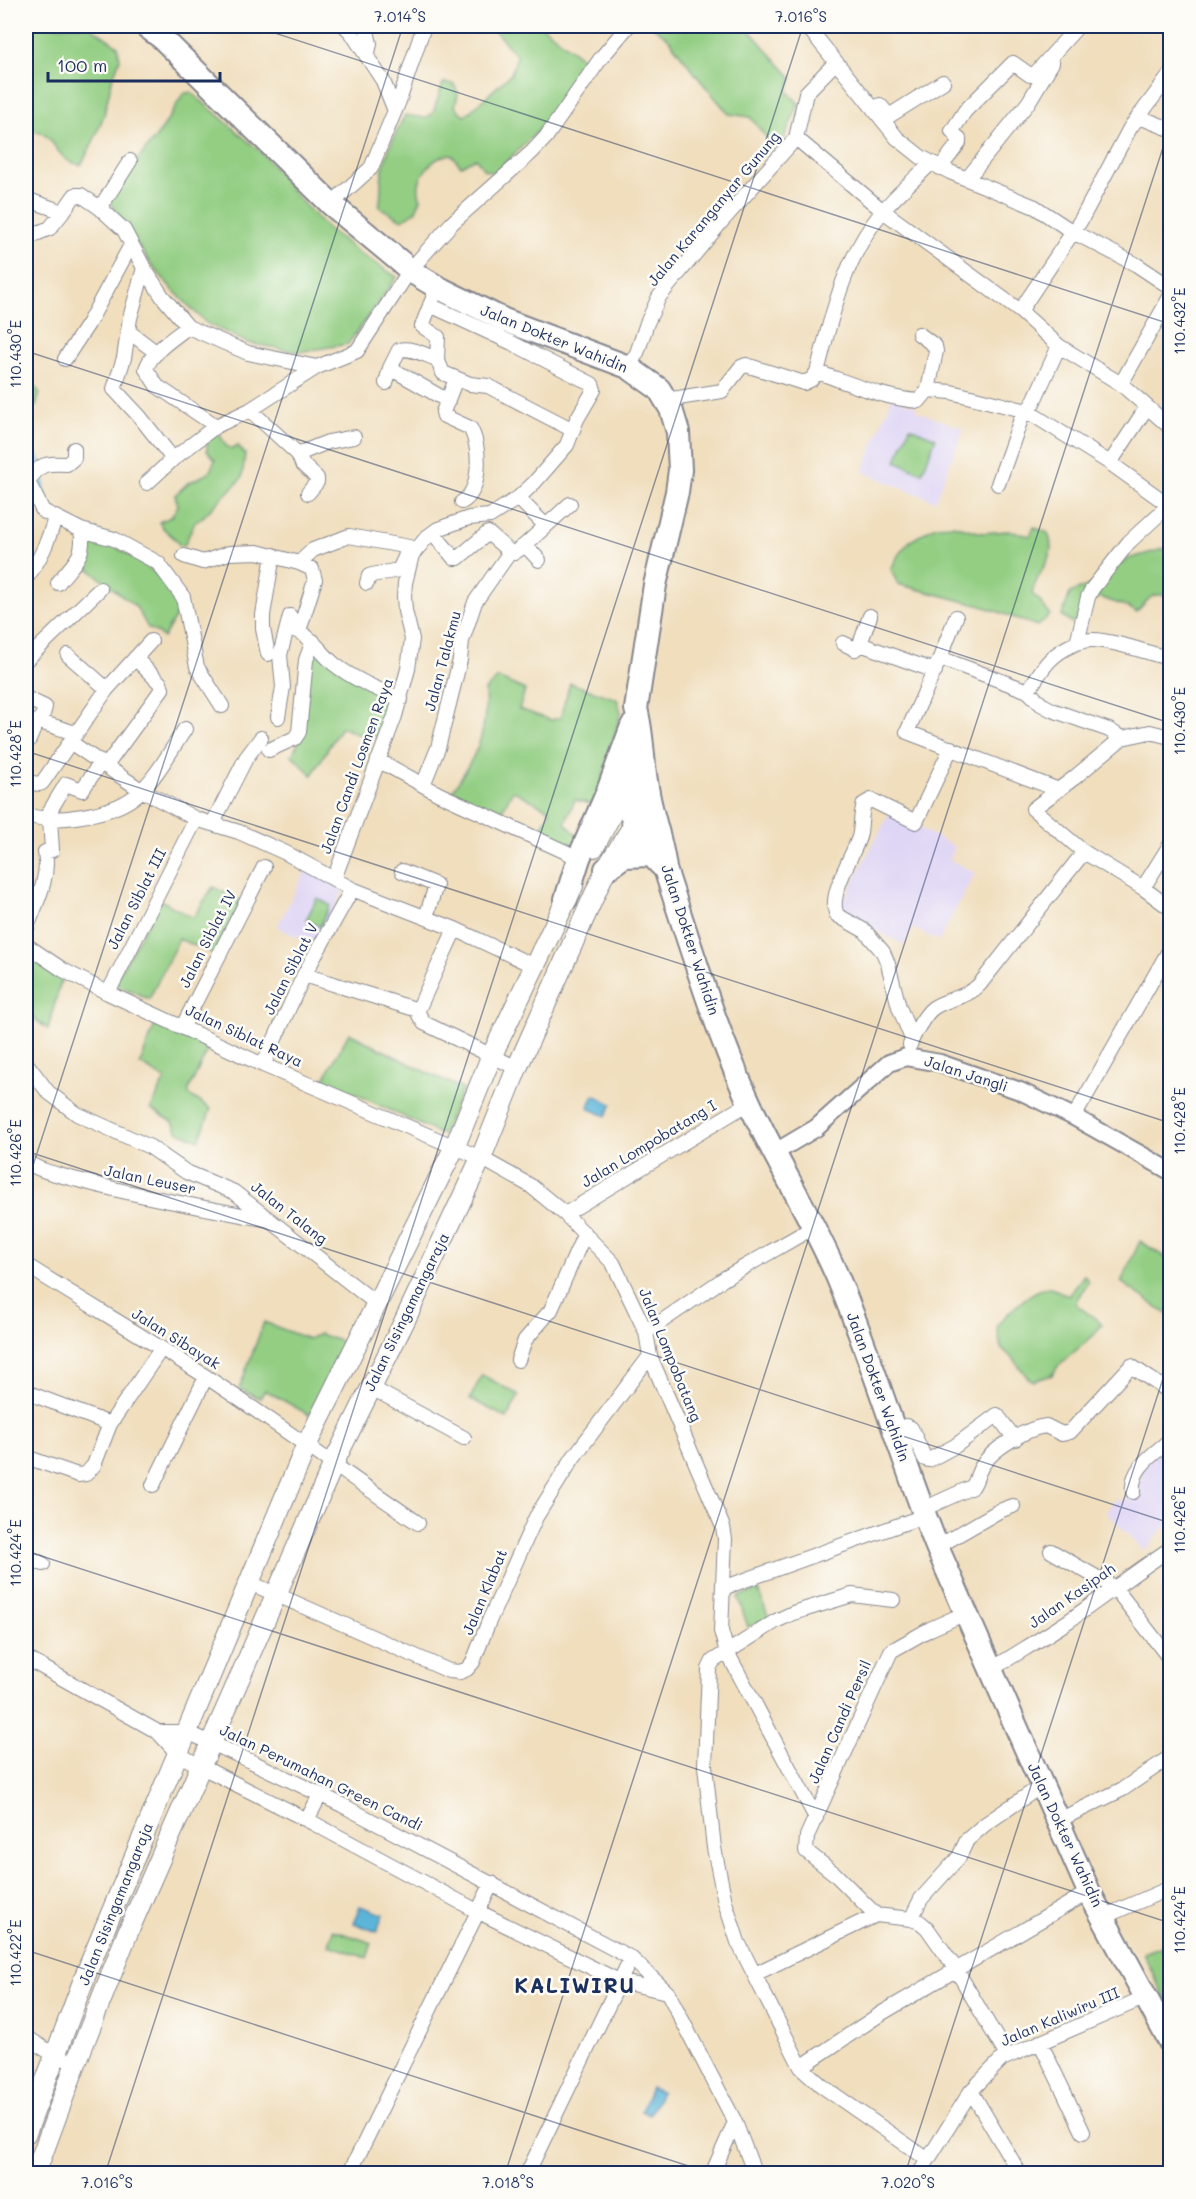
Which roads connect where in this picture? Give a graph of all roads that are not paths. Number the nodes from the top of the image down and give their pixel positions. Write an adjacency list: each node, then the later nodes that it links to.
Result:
1 (148, 26): 22 (highway, Jalan Dokter Wahidin)
2 (345, 26): 9 (street)
3 (366, 26): 9 (street)
4 (424, 26): 14 (street)
5 (628, 26): 30 (street)
6 (807, 26): 10 (street)
7 (1078, 26): 8 (street)
8 (1060, 48): 19 (street); 20 (street)
9 (367, 56): 14 (street)
10 (836, 62): 13 (street); 17 (street, Jalan Karanganyar Gunung)
11 (1170, 75): 15 (street)
12 (943, 82): 13 (street)
13 (854, 86): 19 (street)
14 (395, 111): 22 (street)
15 (1139, 117): 16 (street); 26 (street)
16 (1170, 129)
17 (796, 138): 24 (street, Jalan Karanganyar Gunung); 43 (street, Jalan Karanganyar Gunung)
18 (130, 161): 23 (street)
19 (936, 165): 20 (street); 24 (street)
20 (967, 179): 26 (street)
21 (26, 199): 25 (street)
22 (331, 204): 30 (highway, Jalan Dokter Wahidin)
23 (100, 208): 25 (street); 28 (street)
24 (883, 211): 34 (street, Jalan Karanganyar Gunung); 45 (street)
25 (63, 213): 27 (street)
26 (1073, 232): 31 (street); 34 (street)
27 (26, 238)
28 (131, 245): 29 (street); 40 (street)
29 (144, 268): 35 (street); 36 (street)
30 (410, 270): 32 (highway, Jalan Dokter Wahidin); 42 (street)
31 (1170, 287)
32 (434, 296): 41 (street); 43 (highway, Jalan Dokter Wahidin); 57 (street, Jalan Candi Losmen Raya)
33 (1170, 297): 48 (street)
34 (1020, 311): 38 (street, Jalan Karanganyar Gunung)
35 (188, 327): 39 (street); 42 (street)
36 (128, 331): 39 (street); 61 (street)
37 (919, 334): 49 (street)
38 (1059, 346): 48 (street, Jalan Karanganyar Gunung); 54 (street)
39 (157, 354): 55 (street)
40 (65, 359)
41 (437, 359): 44 (street); 46 (street)
42 (316, 367): 53 (street)
43 (628, 367): 50 (highway, Jalan Dokter Wahidin)
44 (390, 368): 47 (street); 51 (street)
45 (817, 372): 49 (street); 50 (street)
46 (456, 379): 51 (street); 57 (street)
47 (386, 383)
48 (1121, 384): 52 (street, Jalan Karanganyar Gunung)
49 (928, 390): 54 (street)
50 (666, 400): 107 (highway, Jalan Dokter Wahidin)
51 (448, 401): 68 (street)
52 (1147, 407): 56 (street, Jalan Karanganyar Gunung); 62 (street)
53 (250, 410): 55 (street); 60 (street)
54 (1027, 411): 62 (street); 65 (street)
55 (216, 426): 61 (street)
56 (1170, 427)
57 (573, 430): 67 (street, Jalan Candi Losmen Raya)
58 (354, 437): 60 (street)
59 (74, 449): 63 (street)
60 (298, 453): 66 (street)
61 (173, 459): 64 (street)
62 (1110, 463): 70 (street)
63 (27, 480): 71 (street)
64 (147, 483)
65 (998, 484)
66 (308, 492)
67 (518, 498): 72 (street, Jalan Candi Losmen Raya); 73 (street)
68 (462, 502)
69 (570, 504): 73 (street)
70 (1170, 505): 92 (street)
71 (47, 512): 74 (street); 83 (street)
72 (469, 518): 75 (street, Jalan Candi Losmen Raya); 77 (street)
73 (546, 526): 76 (street)
74 (81, 530): 84 (street); 105 (street)
75 (433, 533): 78 (street); 104 (street, Jalan Candi Losmen Raya)
76 (525, 545): 78 (street); 81 (street)
77 (409, 547): 82 (street); 85 (street)
78 (510, 552): 120 (street, Jalan Talakmu)
79 (273, 555): 80 (street); 82 (street); 95 (street)
80 (184, 556)
81 (539, 560)
82 (299, 563): 89 (street)
83 (26, 578)
84 (58, 583)
85 (367, 583)
86 (100, 589): 99 (street)
87 (870, 616): 94 (street)
88 (956, 617): 100 (street)
89 (292, 625): 91 (street); 106 (street)
90 (151, 641): 97 (street)
91 (313, 641): 104 (street); 116 (street)
92 (1077, 643): 98 (street); 102 (street)
93 (843, 644): 94 (street)
94 (860, 644): 100 (street)
95 (268, 654)
96 (68, 655): 101 (street)
97 (135, 658): 101 (street); 118 (street)
98 (1170, 659)
99 (26, 660)
100 (938, 665): 102 (street); 115 (street)
101 (107, 689): 111 (street)
102 (1028, 691): 113 (street)
103 (26, 698): 108 (street)
104 (401, 699): 117 (street, Jalan Candi Losmen Raya)
105 (222, 706)
106 (278, 717)
107 (634, 717): 121 (highway, Jalan Dokter Wahidin); 132 (highway)
108 (41, 721): 111 (street); 114 (street)
109 (185, 729): 123 (street)
110 (1170, 737): 113 (street)
111 (72, 738): 118 (street); 119 (street)
112 (261, 738): 128 (street)
113 (1122, 738): 122 (street)
114 (26, 743)
115 (951, 748): 122 (street); 155 (street)
116 (269, 750)
117 (378, 759): 120 (street); 137 (street, Jalan Candi Losmen Raya)
118 (104, 764): 123 (street); 126 (street)
119 (26, 782)
120 (423, 785): 132 (street)
121 (637, 789): 124 (highway, Jalan Dokter Wahidin); 129 (highway); 140 (main road, Jalan Sisingamangaraja)
122 (1059, 789): 131 (street)
123 (141, 790): 126 (street); 127 (street)
124 (653, 813): 129 (highway); 133 (highway, Jalan Dokter Wahidin)
125 (26, 815): 126 (street)
126 (48, 819): 144 (street)
127 (196, 819): 128 (street); 152 (street, Jalan Siblat III)
128 (213, 823): 137 (street)
129 (633, 826): 133 (highway); 135 (main road, Jalan Sisingamangaraja)
130 (1170, 845): 138 (street)
131 (1084, 852): 138 (street); 155 (street)
132 (579, 858): 140 (highway)
133 (657, 862): 135 (highway); 161 (highway, Jalan Dokter Wahidin)
134 (264, 867): 154 (street, Jalan Siblat IV)
135 (606, 868): 146 (main road, Jalan Sisingamangaraja)
136 (402, 871): 142 (street)
137 (334, 879): 139 (street)
138 (1143, 888): 141 (street)
139 (352, 889): 142 (street); 151 (street, Jalan Siblat V)
140 (566, 899): 145 (main road, Jalan Sisingamangaraja)
141 (1170, 908)
142 (426, 917): 143 (street)
143 (455, 929): 149 (street); 153 (street)
144 (26, 930)
145 (550, 932): 146 (main road); 149 (main road, Jalan Sisingamangaraja)
146 (573, 942): 160 (main road, Jalan Sisingamangaraja)
147 (26, 945): 152 (street, Jalan Siblat Raya)
148 (1170, 949): 150 (street)
149 (534, 966): 157 (main road, Jalan Sisingamangaraja)
150 (1164, 974): 162 (street)
151 (304, 975): 153 (street); 159 (street, Jalan Siblat V)
152 (108, 993): 154 (street, Jalan Siblat Raya)
153 (418, 1010): 157 (street)
154 (183, 1026): 159 (street, Jalan Siblat Raya)
155 (912, 1039): 156 (street)
156 (906, 1056): 162 (street, Jalan Jangli); 164 (street, Jalan Jangli)
157 (491, 1057): 160 (street); 163 (main road, Jalan Sisingamangaraja)
158 (26, 1063): 169 (street, Jalan Talang)
159 (264, 1065): 163 (street, Jalan Siblat Raya)
160 (517, 1068): 165 (main road, Jalan Sisingamangaraja)
161 (749, 1103): 164 (highway, Jalan Dokter Wahidin); 168 (street, Jalan Lompobatang I)
162 (1074, 1117): 167 (street, Jalan Jangli)
163 (455, 1146): 165 (street); 173 (main road, Jalan Sisingamangaraja)
164 (774, 1151): 170 (highway, Jalan Dokter Wahidin)
165 (481, 1158): 168 (street, Jalan Lompobatang); 179 (main road, Jalan Sisingamangaraja)
166 (26, 1161): 169 (street, Jalan Leuser)
167 (1170, 1171)
168 (565, 1214): 171 (street, Jalan Lompobatang)
169 (272, 1220): 173 (street, Jalan Talang)
170 (814, 1227): 174 (street); 183 (highway, Jalan Dokter Wahidin)
171 (585, 1233): 174 (street, Jalan Lompobatang); 177 (street)
172 (26, 1265): 175 (street, Jalan Sibayak)
173 (377, 1304): 187 (main road, Jalan Sisingamangaraja)
174 (646, 1332): 176 (street, Jalan Lompobatang)
175 (161, 1349): 178 (street, Jalan Sibayak); 182 (street)
176 (650, 1356): 201 (street, Jalan Lompobatang); 203 (street, Jalan Klabat)
177 (518, 1360)
178 (206, 1377): 187 (street, Jalan Sibayak); 190 (street)
179 (370, 1387): 184 (street); 189 (main road, Jalan Sisingamangaraja)
180 (26, 1392): 182 (street)
181 (1170, 1392): 185 (street)
182 (110, 1424): 188 (street)
183 (894, 1430): 185 (street); 193 (highway, Jalan Dokter Wahidin)
184 (464, 1438)
185 (1015, 1439): 193 (street)
186 (1170, 1440): 191 (street)
187 (307, 1444): 189 (street); 200 (main road, Jalan Sisingamangaraja)
188 (26, 1457)
189 (333, 1466): 194 (street); 203 (main road, Jalan Sisingamangaraja)
190 (153, 1485)
191 (1133, 1492)
192 (1013, 1506): 195 (street)
193 (923, 1513): 195 (highway, Jalan Dokter Wahidin); 201 (street)
194 (418, 1523)
195 (937, 1547): 205 (highway, Jalan Dokter Wahidin)
196 (1170, 1549): 202 (street, Jalan Kasipah)
197 (1051, 1551): 202 (street)
198 (26, 1556): 199 (street)
199 (43, 1564)
200 (248, 1582): 203 (street); 211 (main road, Jalan Sisingamangaraja)
201 (723, 1588): 206 (street, Jalan Lompobatang)
202 (1115, 1588): 208 (street); 209 (street, Jalan Kasipah)
203 (276, 1594): 212 (main road, Jalan Sisingamangaraja)
204 (892, 1600): 206 (street)
205 (966, 1613): 209 (highway, Jalan Dokter Wahidin); 220 (street, Jalan Candi Persil)
206 (727, 1652): 220 (street, Jalan Candi Persil); 232 (street)
207 (26, 1658): 210 (street)
208 (1170, 1659)
209 (992, 1668): 217 (highway, Jalan Dokter Wahidin)
210 (158, 1732): 211 (street, Jalan Perumahan Green Candi); 213 (street)
211 (187, 1732): 212 (street, Jalan Perumahan Green Candi); 213 (main road, Jalan Sisingamangaraja)
212 (211, 1742): 215 (main road, Jalan Sisingamangaraja); 216 (street, Jalan Perumahan Green Candi)
213 (178, 1754): 215 (street); 239 (main road, Jalan Sisingamangaraja)
214 (1170, 1757): 222 (street)
215 (200, 1766): 219 (street); 241 (main road, Jalan Sisingamangaraja)
216 (279, 1775): 218 (street, Jalan Perumahan Green Candi); 219 (street)
217 (1041, 1786): 222 (highway, Jalan Dokter Wahidin); 229 (street)
218 (320, 1794): 221 (street); 223 (street, Jalan Perumahan Green Candi)
219 (267, 1800): 221 (street)
220 (816, 1818): 227 (street, Jalan Candi Persil)
221 (307, 1820): 226 (street)
222 (1058, 1821): 225 (highway, Jalan Dokter Wahidin)
223 (492, 1884): 226 (street); 230 (street, Jalan Perumahan Green Candi)
224 (1170, 1888): 228 (street)
225 (1089, 1892): 228 (highway, Jalan Dokter Wahidin); 231 (street)
226 (477, 1911): 233 (street); 250 (street)
227 (876, 1915): 229 (street); 232 (street)
228 (1103, 1917): 235 (highway, Jalan Dokter Wahidin)
229 (911, 1919): 231 (street)
230 (631, 1958): 233 (street); 234 (street, Jalan Perumahan Green Candi)
231 (956, 1969): 240 (street); 242 (street)
232 (755, 1974): 242 (street)
233 (619, 1981): 234 (street); 251 (street)
234 (668, 1993): 245 (street, Jalan Perumahan Green Candi)
235 (1146, 1997): 237 (street, Jalan Kaliwiru III); 238 (highway, Jalan Dokter Wahidin)
236 (26, 2037): 239 (street)
237 (1040, 2042): 240 (street, Jalan Kaliwiru III); 246 (street)
238 (1170, 2042)
239 (56, 2056): 241 (street); 244 (main road, Jalan Sisingamangaraja)
240 (1007, 2056): 243 (street, Jalan Kaliwiru III)
241 (76, 2063): 249 (main road, Jalan Sisingamangaraja)
242 (801, 2067): 248 (street)
243 (971, 2091): 248 (street, Jalan Kaliwiru III); 255 (street)
244 (32, 2097): 247 (main road, Jalan Sisingamangaraja)
245 (735, 2122): 252 (street); 253 (street, Jalan Perumahan Green Candi)
246 (1083, 2132)
247 (26, 2133)
248 (927, 2159): 254 (street)
249 (35, 2174)
250 (349, 2174)
251 (527, 2174)
252 (711, 2174)
253 (755, 2174)
254 (919, 2174)
255 (1020, 2174)

